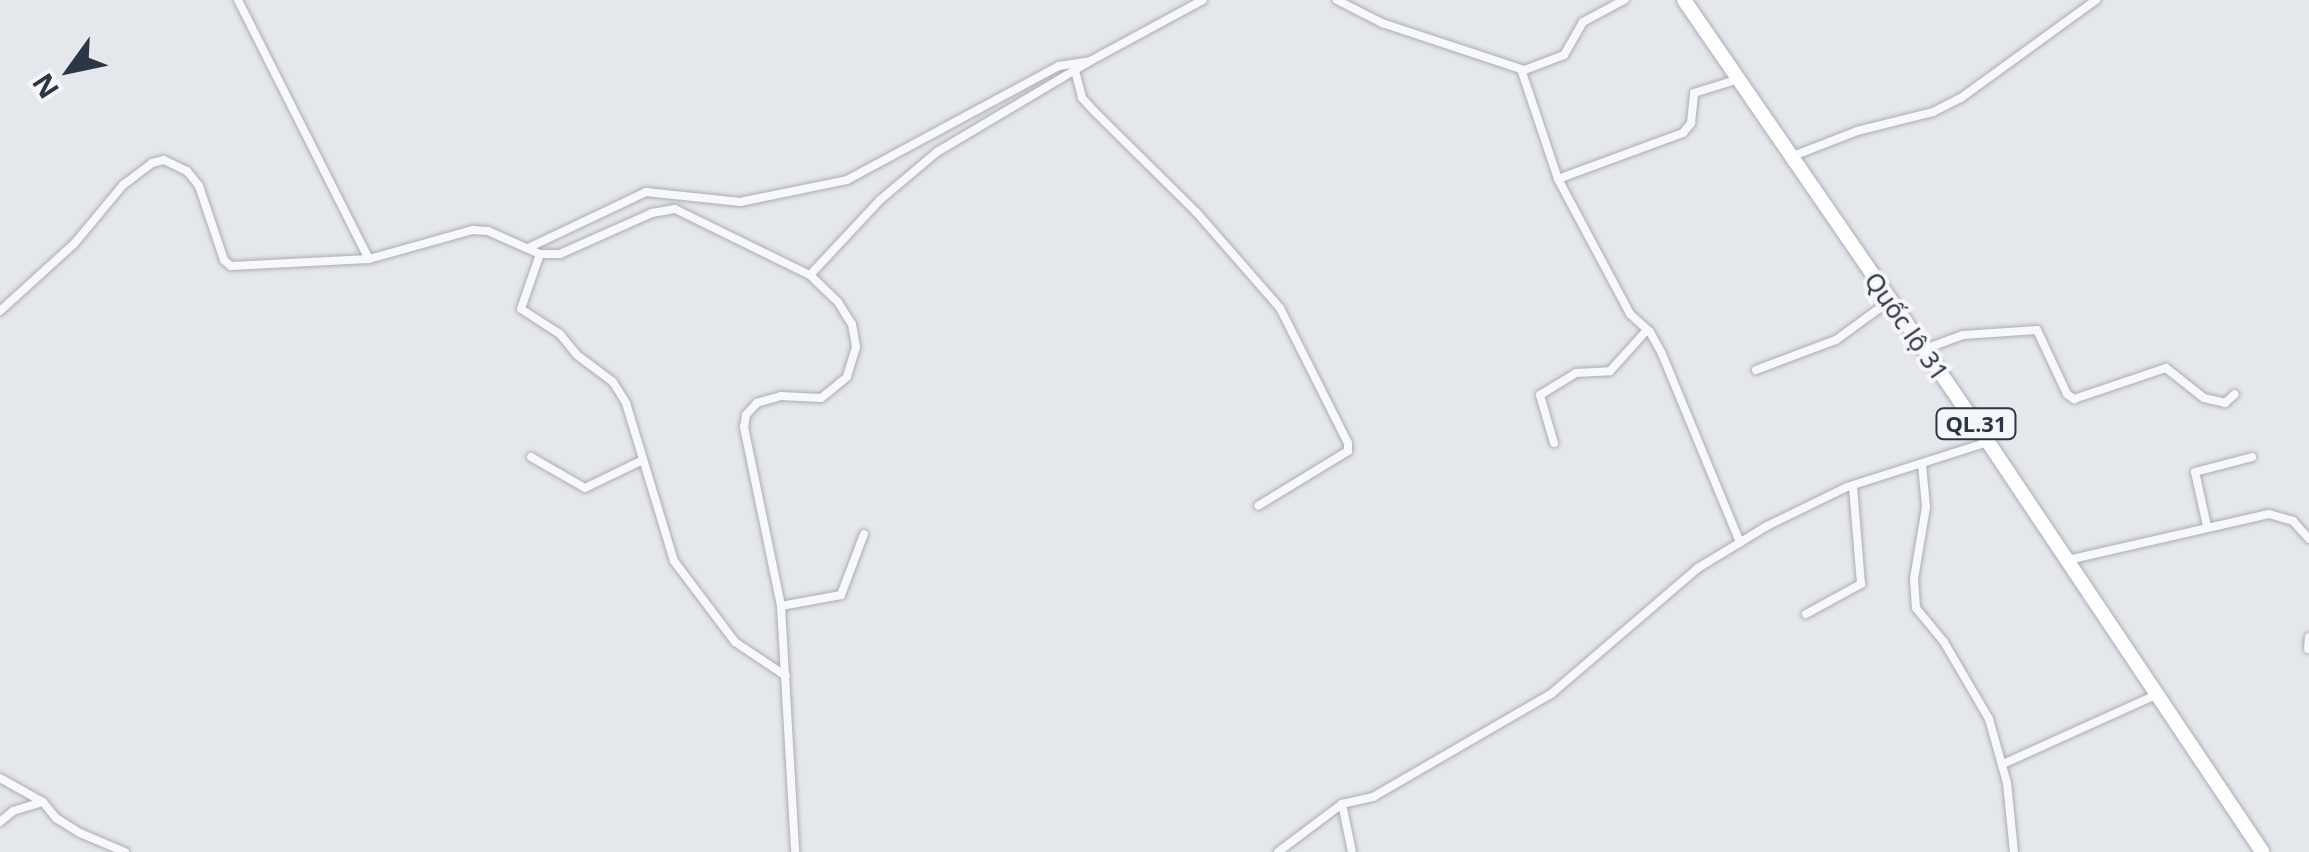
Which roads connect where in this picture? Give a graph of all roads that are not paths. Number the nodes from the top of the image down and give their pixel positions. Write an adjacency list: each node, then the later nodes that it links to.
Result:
1 (238, 0): 15 (street)
2 (1203, 0): 7 (street)
3 (1337, 0): 9 (street)
4 (1624, 0): 9 (street)
5 (1684, 0): 10 (highway, Quốc lộ 31 / QL.31)
6 (2096, 0): 11 (street)
7 (1090, 60): 8 (street); 13 (street)
8 (1074, 71): 16 (street); 30 (street)
9 (1522, 71): 12 (street)
10 (1739, 79): 11 (highway, Quốc lộ 31 / QL.31); 12 (street)
11 (1792, 156): 17 (highway, Quốc lộ 31 / QL.31)
12 (1558, 179): 19 (street)
13 (528, 248): 14 (street); 15 (street)
14 (540, 254): 16 (street); 27 (street)
15 (369, 259): 18 (street)
16 (810, 275): 36 (street)
17 (1888, 302): 20 (highway, Quốc lộ 31 / QL.31); 21 (street)
18 (0, 311)
19 (1647, 330): 24 (street); 34 (street)
20 (1922, 350): 22 (street); 23 (highway, Quốc lộ 31 / QL.31)
21 (1756, 370)
22 (2235, 394)
23 (1988, 442): 28 (street); 35 (highway, Quốc lộ 31 / QL.31)
24 (1554, 443)
25 (2252, 457): 31 (street)
26 (531, 458): 27 (street)
27 (643, 460): 40 (street)
28 (1922, 464): 29 (street); 42 (street)
29 (1853, 486): 34 (street); 37 (street)
30 (1258, 506)
31 (2207, 526): 33 (street); 35 (street)
32 (864, 534): 36 (street)
33 (2309, 539)
34 (1740, 542): 45 (street)
35 (2068, 560): 41 (highway, Quốc lộ 31 / QL.31)
36 (781, 606): 40 (street)
37 (1806, 614)
38 (2309, 637): 39 (street)
39 (2308, 649)
40 (786, 676): 48 (street)
41 (2158, 694): 42 (street); 52 (highway, Quốc lộ 31 / QL.31)
42 (2004, 764): 51 (street)
43 (0, 778): 44 (street)
44 (43, 802): 46 (street); 47 (street)
45 (1342, 804): 49 (street); 50 (street)
46 (0, 822)
47 (125, 852)
48 (796, 852)
49 (1278, 852)
50 (1352, 852)
51 (2014, 852)
52 (2262, 852)

